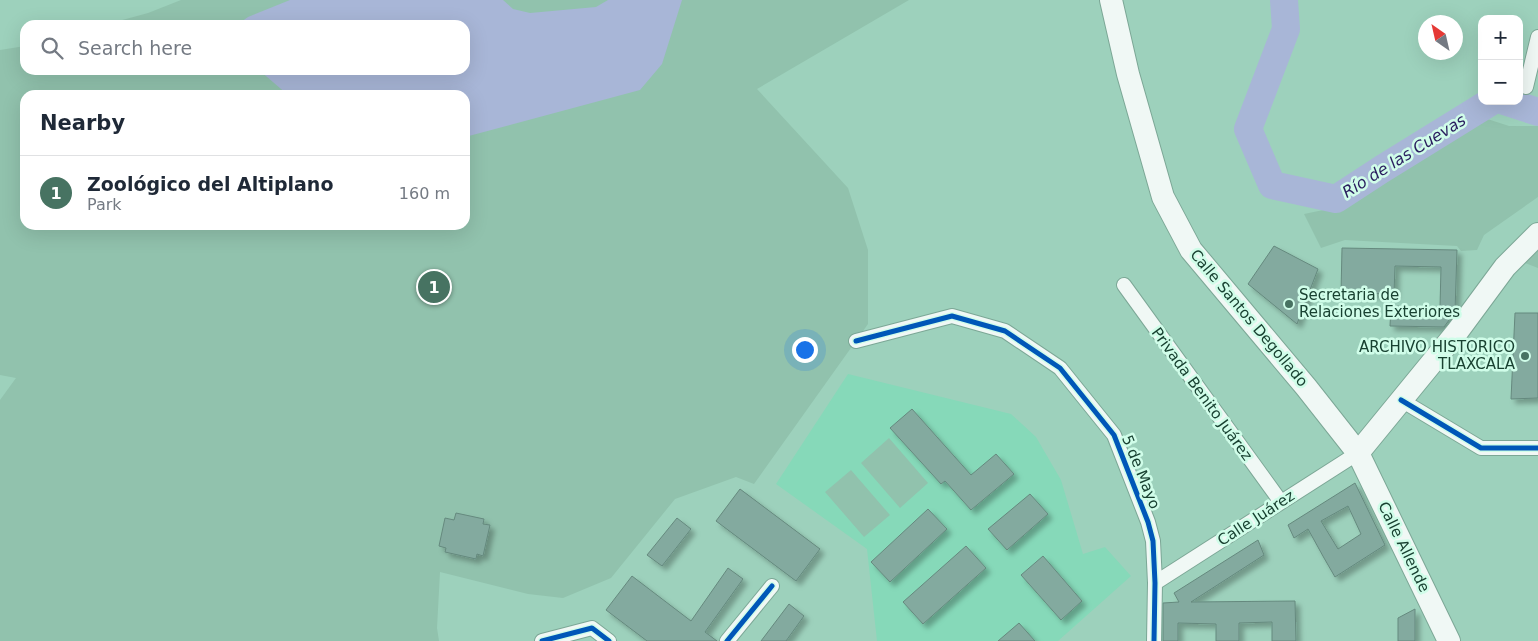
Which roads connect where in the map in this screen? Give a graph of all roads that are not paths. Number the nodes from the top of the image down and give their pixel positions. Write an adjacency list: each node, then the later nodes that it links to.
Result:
1 (1111, 0): 9 (main road, Calle Santos Degollado)
2 (1538, 37): 3 (street)
3 (1526, 87)
4 (1538, 234): 7 (main road)
5 (1124, 285): 10 (street, Privada Benito Juárez)
6 (856, 341): 11 (street, 5 de Mayo)
7 (1401, 400): 8 (street); 9 (main road)
8 (1538, 448)
9 (1358, 453): 10 (street, Calle Juárez); 17 (main road, Calle Allende)
10 (1281, 502): 11 (street, Calle Juárez)
11 (1155, 583): 16 (street, 5 de Mayo)
12 (772, 586): 15 (street)
13 (542, 641): 14 (street)
14 (609, 641)
15 (728, 641)
16 (1154, 641)
17 (1449, 641)

